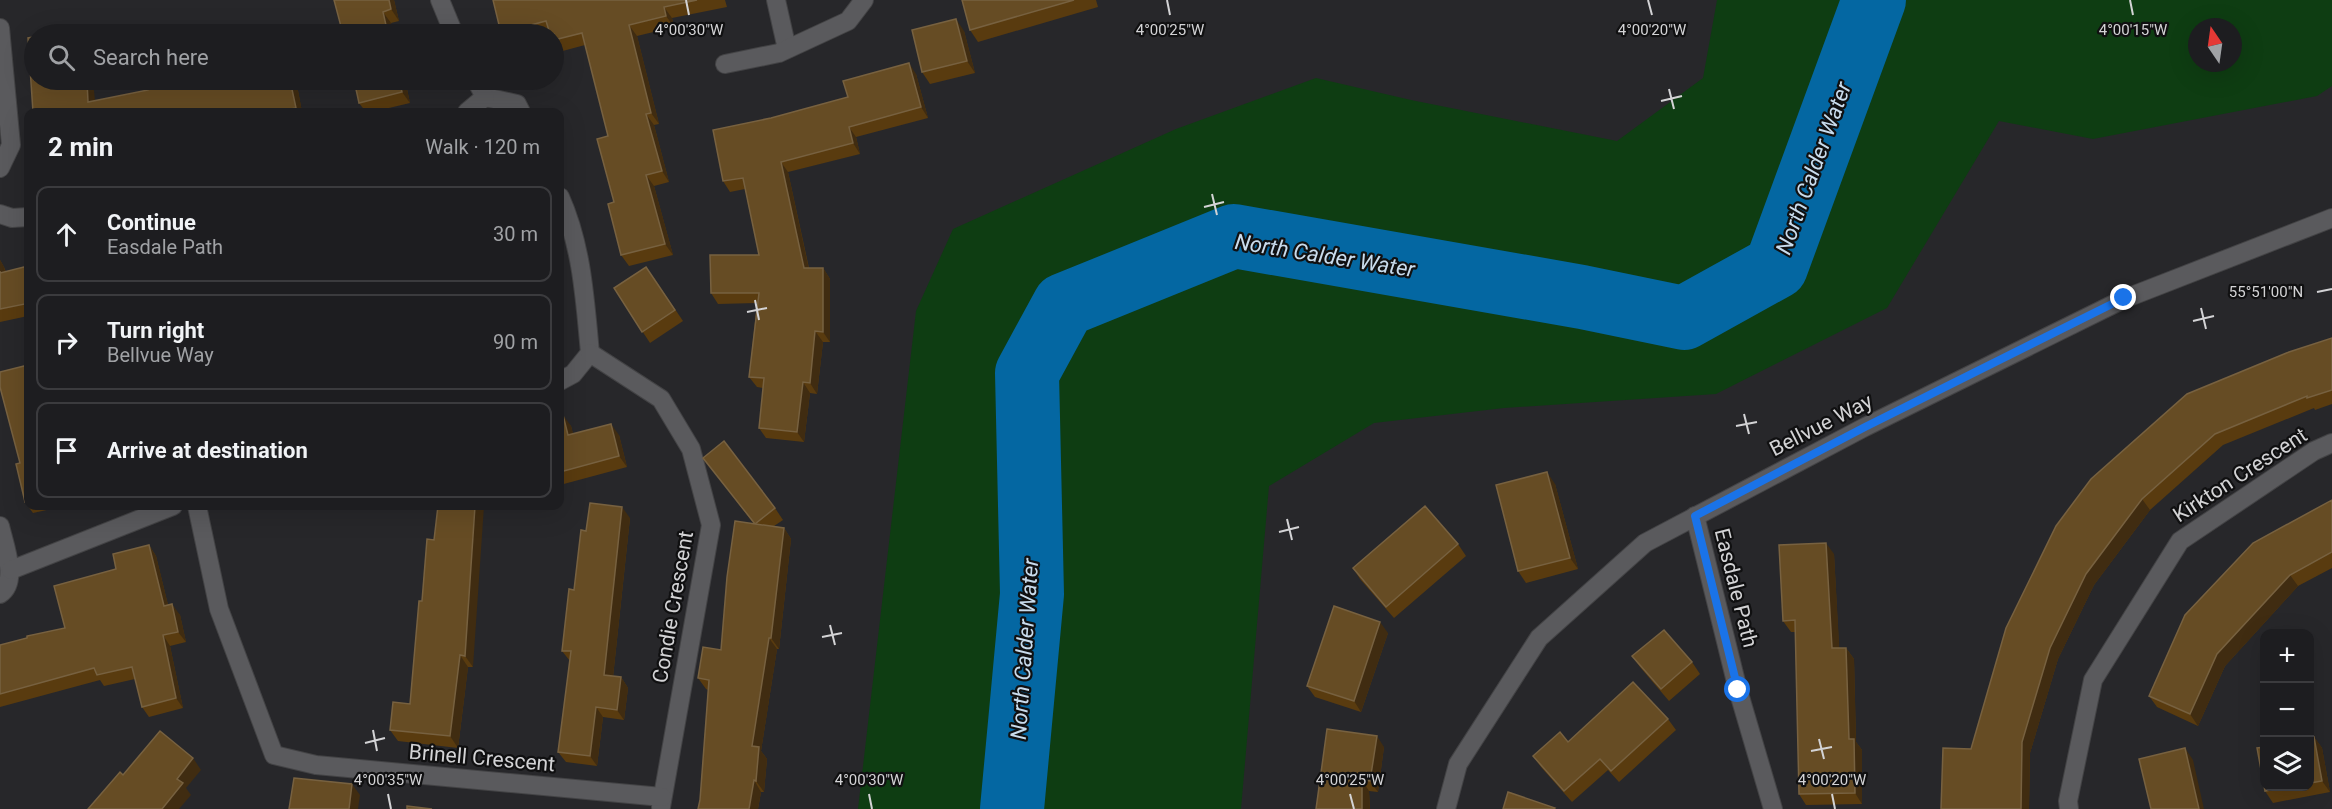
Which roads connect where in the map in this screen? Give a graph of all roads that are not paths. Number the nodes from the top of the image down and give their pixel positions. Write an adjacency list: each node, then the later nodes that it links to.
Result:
1 (440, 0): 4 (street)
2 (776, 0): 6 (street)
3 (864, 0): 6 (street)
4 (450, 24)
5 (0, 28): 12 (street)
6 (787, 50): 7 (street)
7 (725, 64)
8 (481, 90): 9 (street)
9 (485, 97): 10 (street); 11 (street)
10 (472, 108)
11 (519, 108)
12 (0, 168)
13 (564, 207): 17 (street)
14 (0, 214): 15 (street)
15 (24, 217)
16 (2332, 218): 22 (street, Bellvue Way)
17 (590, 352): 18 (street); 26 (street, Condie Crescent)
18 (564, 379)
19 (2332, 443): 29 (street, Kirkton Crescent)
20 (163, 510): 24 (street)
21 (198, 510): 26 (street, Brinell Crescent)
22 (1695, 516): 27 (street, Bellvue Way); 28 (street, Easdale Path)
23 (0, 526): 24 (street)
24 (11, 570): 25 (street)
25 (0, 594)
26 (661, 803)
27 (1446, 809)
28 (1773, 809)
29 (2068, 809)

